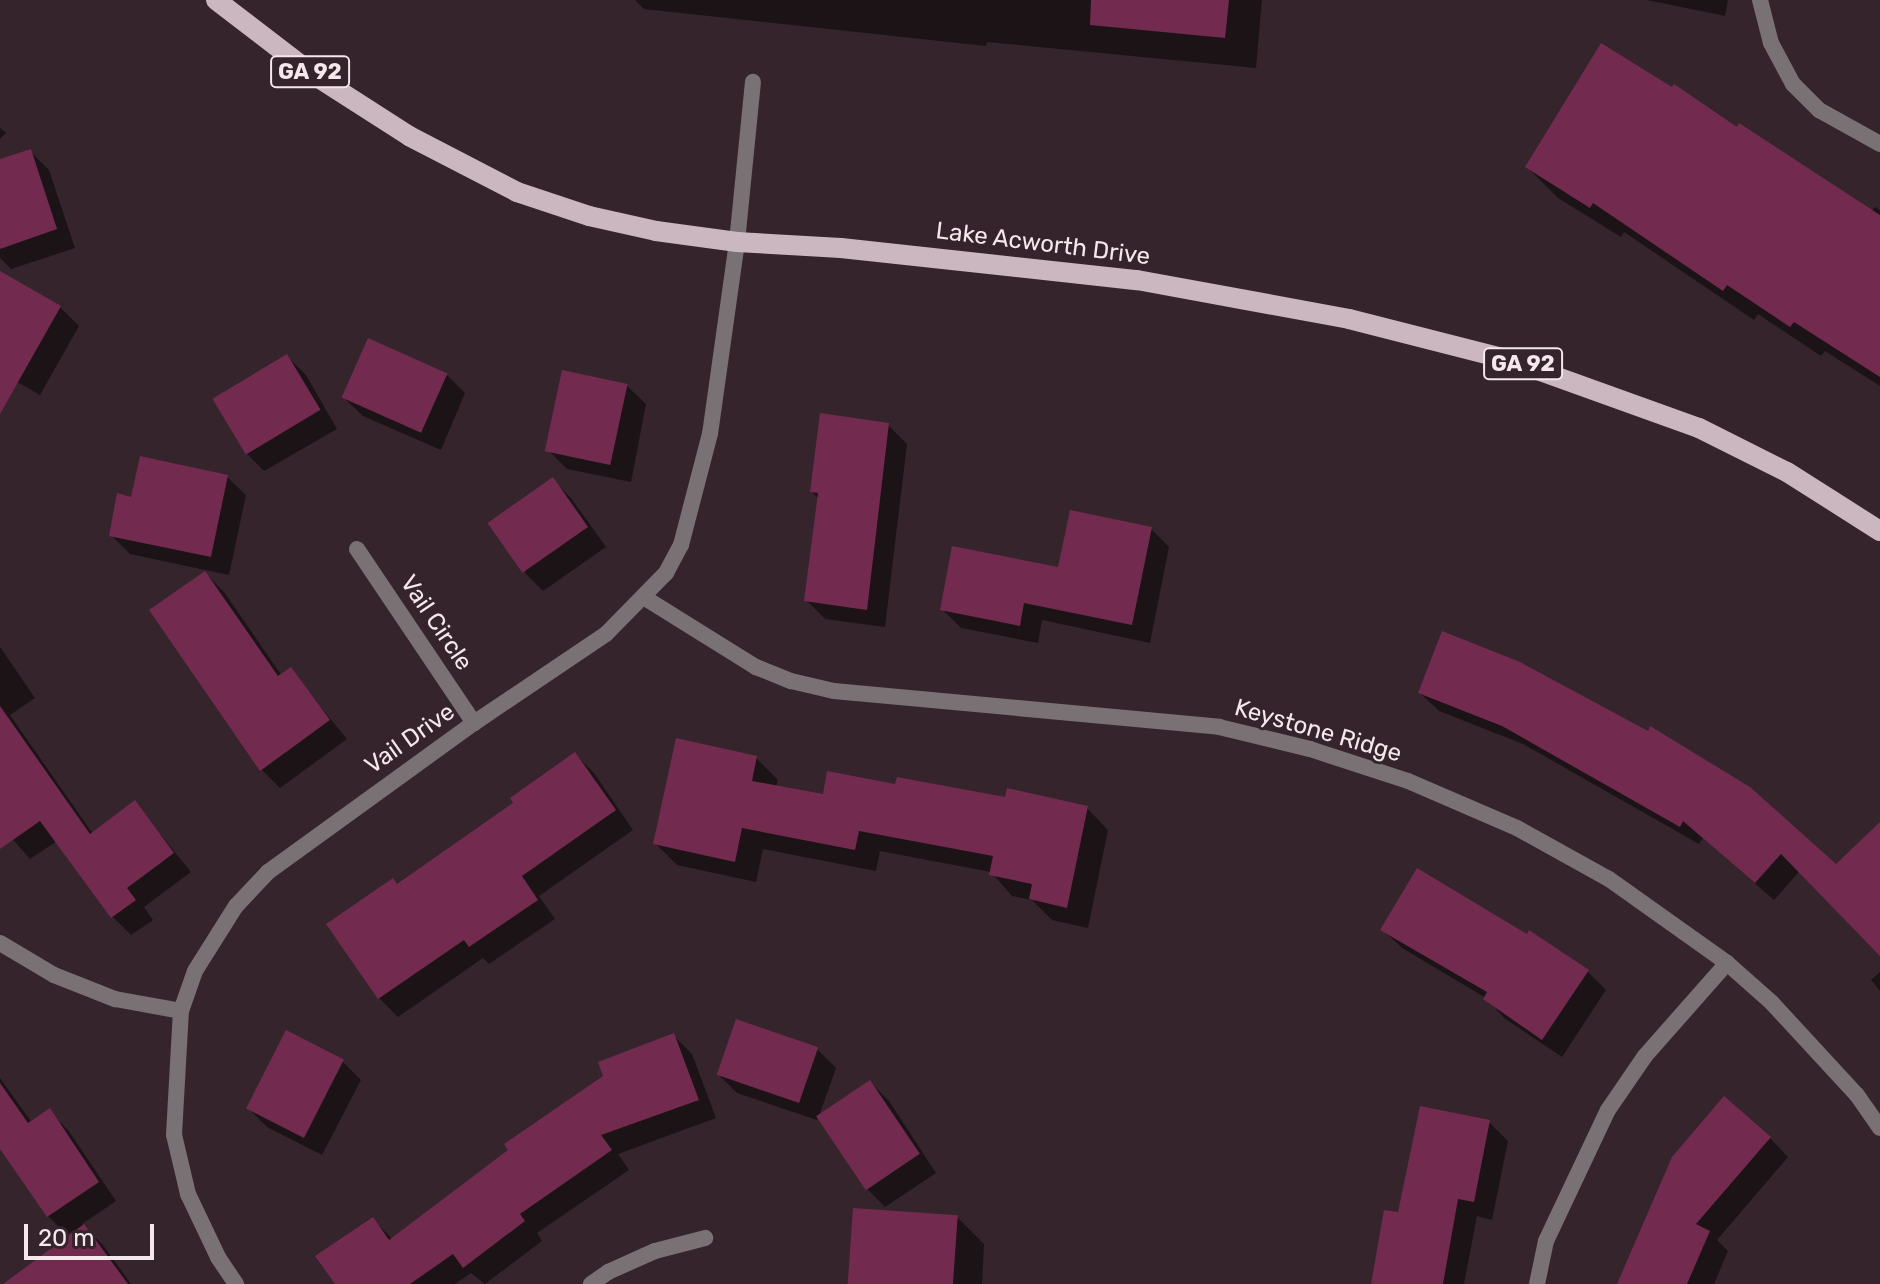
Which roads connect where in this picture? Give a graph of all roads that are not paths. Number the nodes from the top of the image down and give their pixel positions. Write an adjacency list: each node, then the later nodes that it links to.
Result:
1 (216, 0): 5 (main road, Lake Acworth Drive / GA 92)
2 (1760, 0): 4 (street)
3 (753, 82): 5 (street, Vail Drive)
4 (1880, 144)
5 (737, 242): 6 (main road, Lake Acworth Drive / GA 92); 8 (street, Vail Drive)
6 (1880, 531)
7 (357, 549): 9 (street, Vail Circle)
8 (645, 598): 9 (street, Vail Drive); 11 (street, Keystone Ridge)
9 (474, 723): 12 (street, Vail Drive)
10 (0, 943): 12 (street)
11 (1727, 963): 13 (street, Keystone Ridge); 17 (street)
12 (181, 1011): 15 (street, Vail Drive)
13 (1880, 1128)
14 (705, 1238): 16 (street)
15 (236, 1284)
16 (591, 1284)
17 (1537, 1284)

